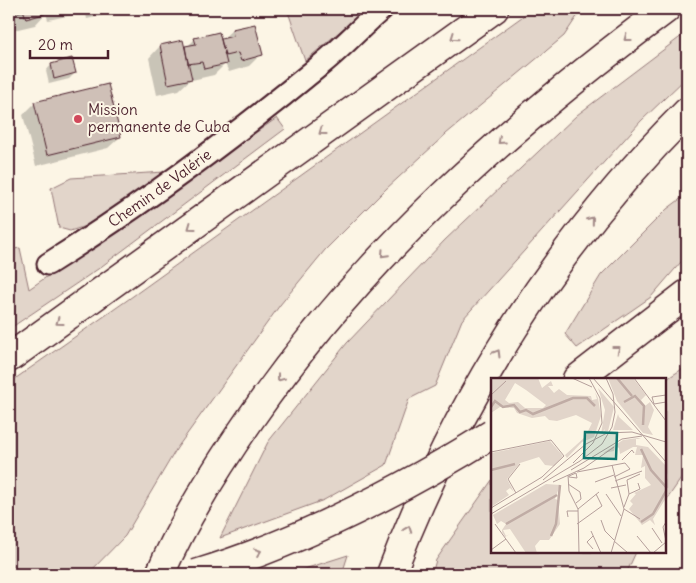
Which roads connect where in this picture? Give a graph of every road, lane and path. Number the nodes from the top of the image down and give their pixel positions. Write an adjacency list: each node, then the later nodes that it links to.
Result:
1 (382, 9): 5 (street, Chemin de Valérie)
2 (494, 9): 7 (highway, one-way to 7)
3 (666, 9): 10 (highway, one-way to 10)
4 (687, 112): 12 (highway, one-way to 4)
5 (48, 264)
6 (687, 294): 8 (highway, one-way to 6)
7 (9, 358)
8 (579, 378)
9 (491, 435): 11 (highway, one-way to 9, bridge)
10 (160, 574)
11 (196, 574)
12 (391, 574)

